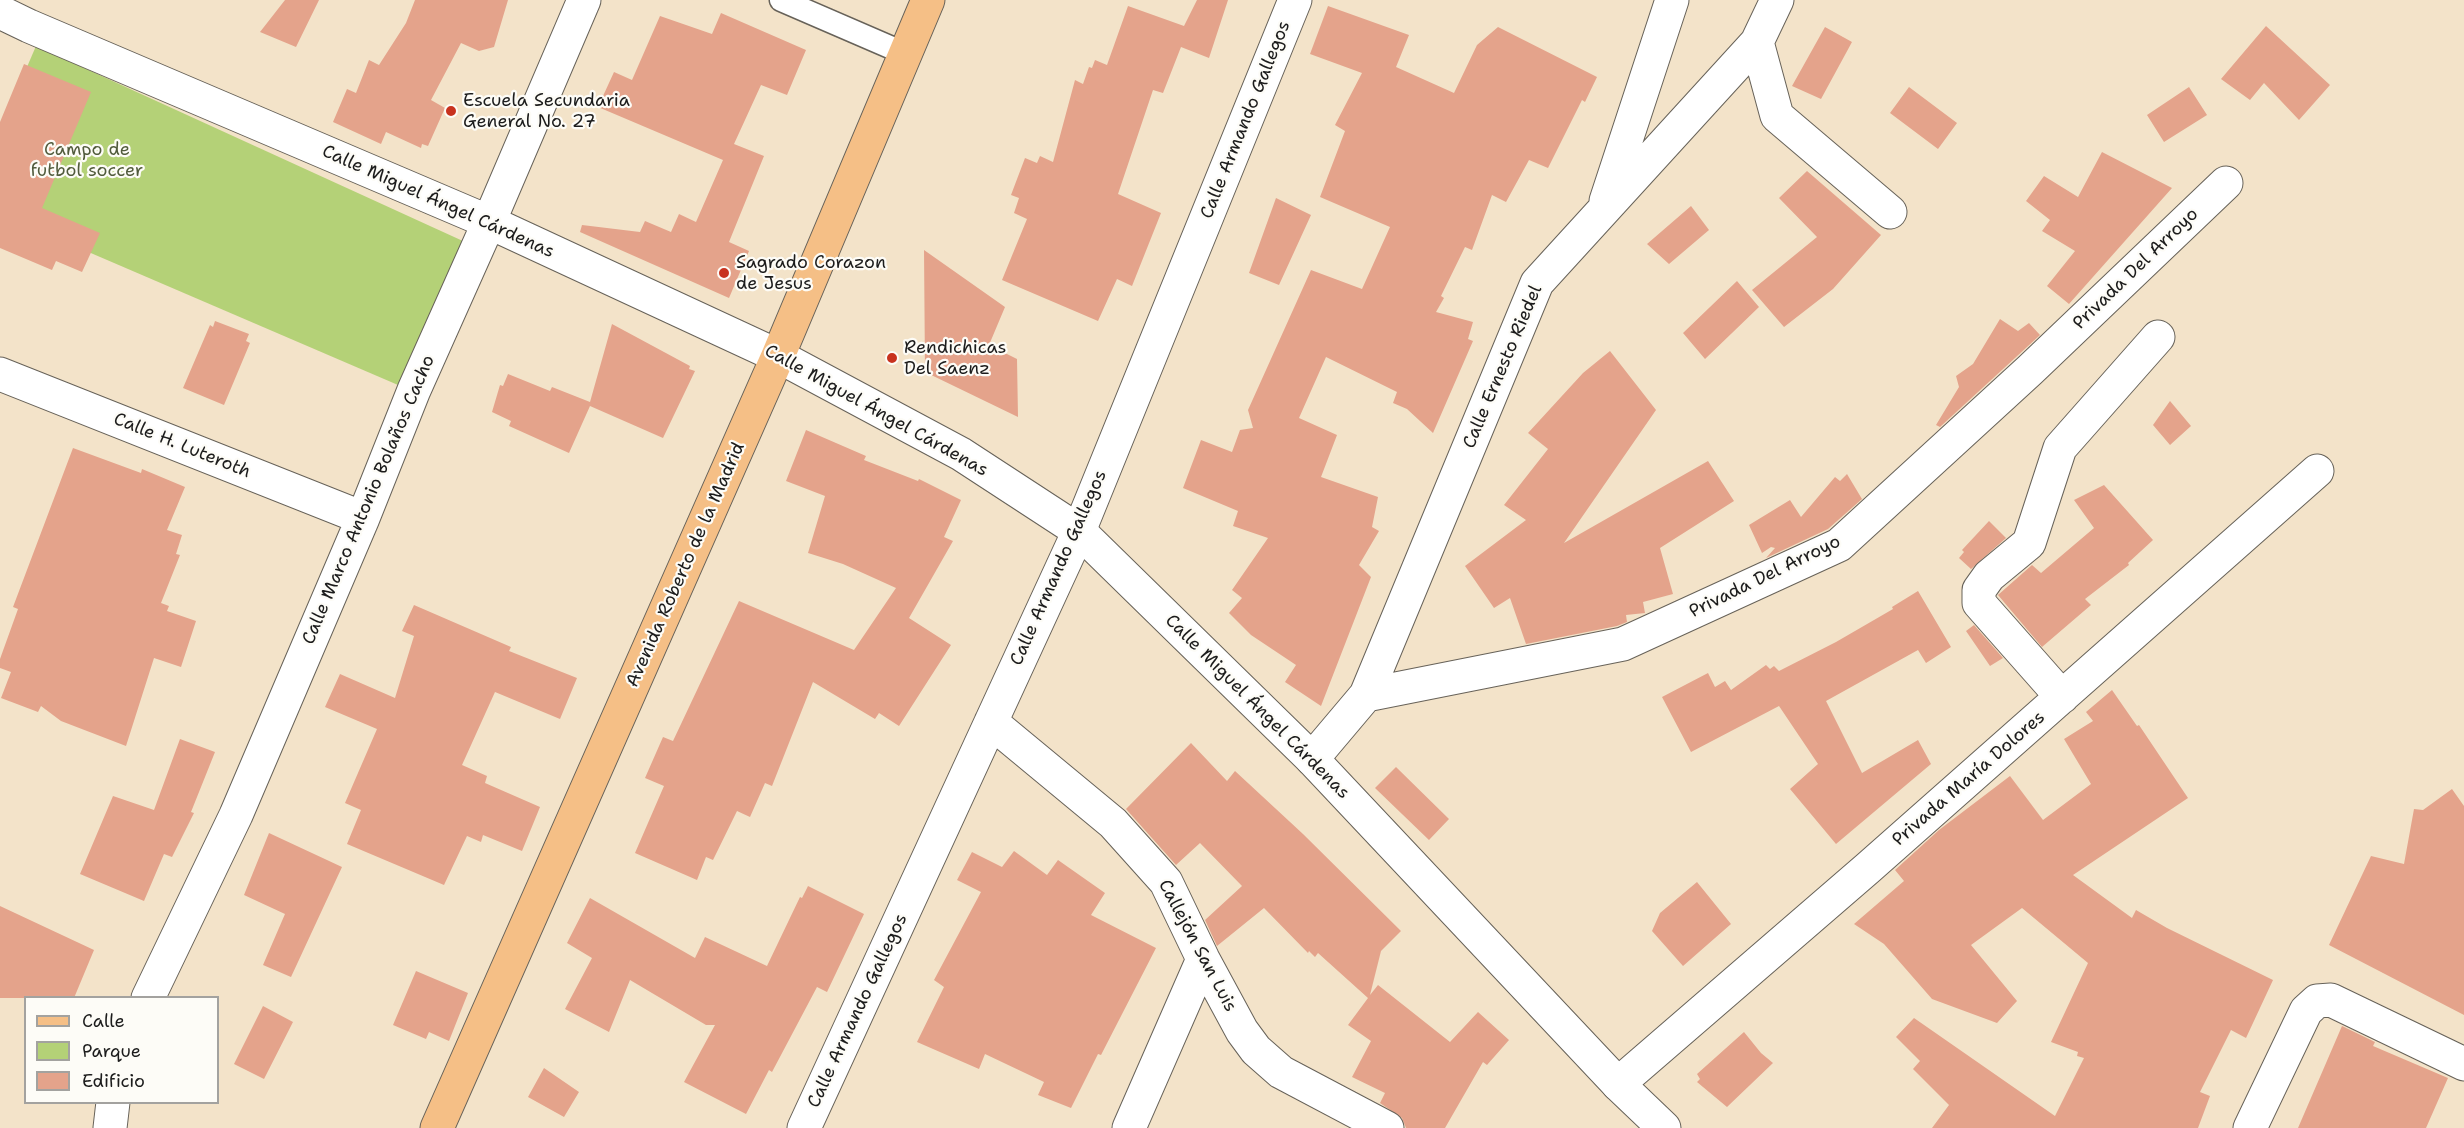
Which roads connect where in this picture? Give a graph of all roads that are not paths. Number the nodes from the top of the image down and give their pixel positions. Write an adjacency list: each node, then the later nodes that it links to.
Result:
1 (584, 0): 13 (street, Calle Marco Antonio Bolaños Cacho)
2 (781, 0): 9 (lane)
3 (928, 0): 9 (main road, Avenida Roberto de la Madrid)
4 (1295, 0): 19 (street, Calle Armando Gallegos)
5 (1672, 0): 11 (street)
6 (1777, 0): 8 (street, Calle Ernesto Riedel)
7 (0, 12): 13 (street, Calle Miguel Ángel Cárdenas)
8 (1757, 42): 11 (street, Calle Ernesto Riedel); 12 (street)
9 (906, 54): 15 (main road, Avenida Roberto de la Madrid)
10 (2226, 183): 20 (street, Privada Del Arroyo)
11 (1602, 212): 20 (street, Calle Ernesto Riedel)
12 (1890, 212)
13 (489, 222): 15 (street, Calle Miguel Ángel Cárdenas); 18 (street, Calle Marco Antonio Bolaños Cacho)
14 (2158, 337): 21 (street)
15 (778, 356): 19 (street, Calle Miguel Ángel Cárdenas); 30 (main road, Avenida Roberto de la Madrid)
16 (0, 374): 18 (street, Calle H. Luteroth)
17 (2317, 471): 21 (street, Privada María Dolores)
18 (363, 518): 25 (street, Calle Marco Antonio Bolaños Cacho)
19 (1078, 531): 22 (street, Calle Armando Gallegos); 23 (street, Calle Miguel Ángel Cárdenas)
20 (1366, 695): 23 (street)
21 (2062, 697): 27 (street, Privada María Dolores)
22 (990, 722): 24 (street, Callejón San Luis); 31 (street, Calle Armando Gallegos)
23 (1312, 759): 27 (street, Calle Miguel Ángel Cárdenas)
24 (1203, 959): 32 (street); 33 (street, Callejón San Luis)
25 (149, 996)
26 (2464, 1064): 35 (street)
27 (1618, 1084): 34 (street, Calle Miguel Ángel Cárdenas)
28 (113, 1104): 29 (street)
29 (110, 1128)
30 (437, 1128)
31 (804, 1128)
32 (1129, 1128)
33 (1387, 1128)
34 (1664, 1128)
35 (2250, 1128)

